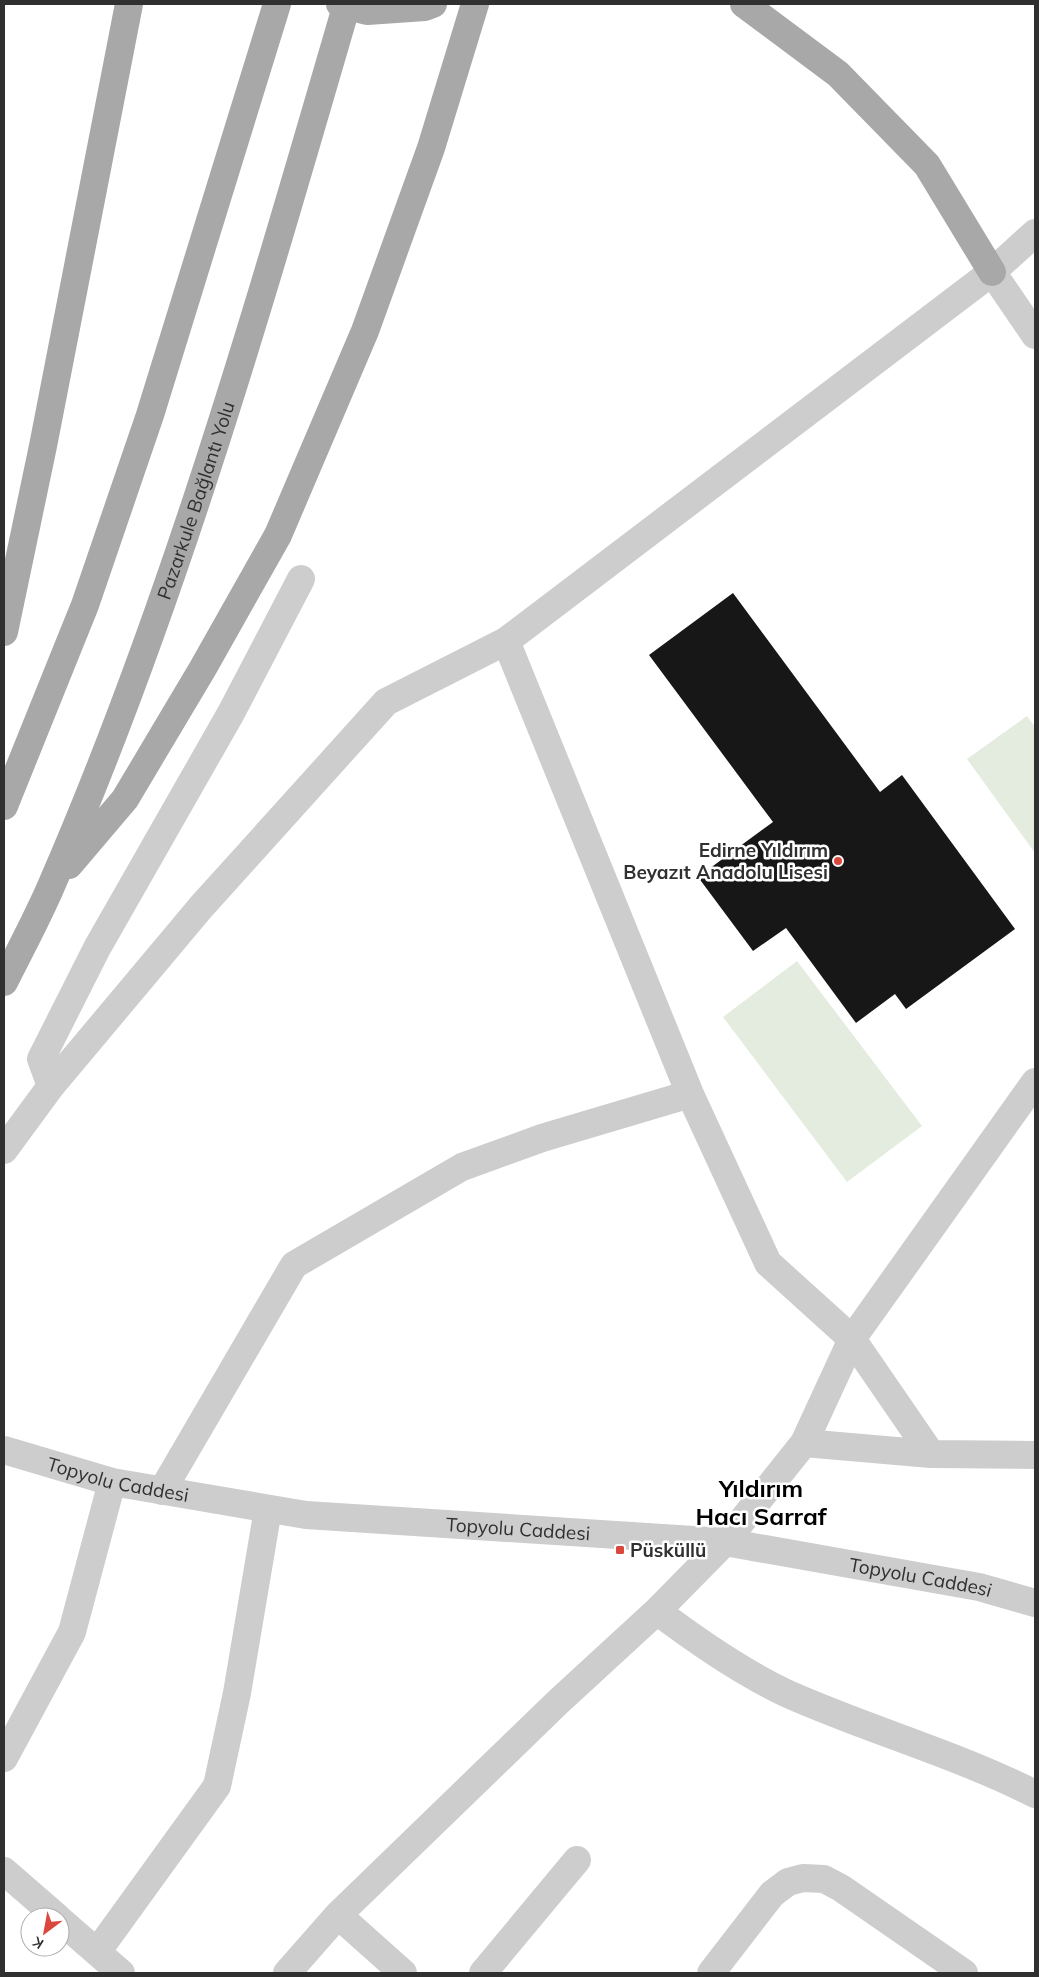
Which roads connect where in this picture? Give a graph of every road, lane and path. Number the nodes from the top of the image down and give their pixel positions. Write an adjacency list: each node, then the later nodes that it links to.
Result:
1 (129, 4): 12 (main road)
2 (277, 4): 14 (main road)
3 (340, 4): 5 (main road)
4 (347, 4): 15 (main road, Pazarkule Bağlantı Yolu)
5 (433, 4)
6 (474, 4): 15 (main road)
7 (744, 4): 9 (main road)
8 (1035, 233): 9 (street)
9 (992, 272): 10 (street); 13 (street)
10 (1035, 335)
11 (301, 579): 18 (street)
12 (4, 632)
13 (506, 641): 18 (street); 19 (street)
14 (4, 806)
15 (52, 886): 16 (main road, Pazarkule Bağlantı Yolu)
16 (4, 982)
17 (1035, 1082): 21 (street)
18 (51, 1086): 20 (street)
19 (690, 1094): 21 (street); 27 (street)
20 (4, 1150)
21 (852, 1339): 22 (street); 24 (street)
22 (804, 1443): 24 (street); 29 (street)
23 (4, 1450): 26 (street, Topyolu Caddesi)
24 (931, 1454): 25 (street)
25 (1035, 1455)
26 (112, 1482): 27 (street, Topyolu Caddesi); 32 (street)
27 (162, 1491): 28 (street, Topyolu Caddesi)
28 (268, 1509): 29 (street, Topyolu Caddesi); 39 (street)
29 (725, 1542): 30 (street, Topyolu Caddesi); 31 (street)
30 (1035, 1603)
31 (657, 1611): 33 (street); 37 (street)
32 (4, 1758)
33 (1035, 1794)
34 (577, 1860): 43 (street)
35 (4, 1871): 36 (street)
36 (45, 1907)
37 (338, 1915): 41 (street); 42 (street)
38 (70, 1929): 39 (street)
39 (97, 1952): 40 (street)
40 (122, 1973)
41 (287, 1973)
42 (403, 1973)
43 (483, 1973)
44 (711, 1973): 45 (street)
45 (964, 1973)

